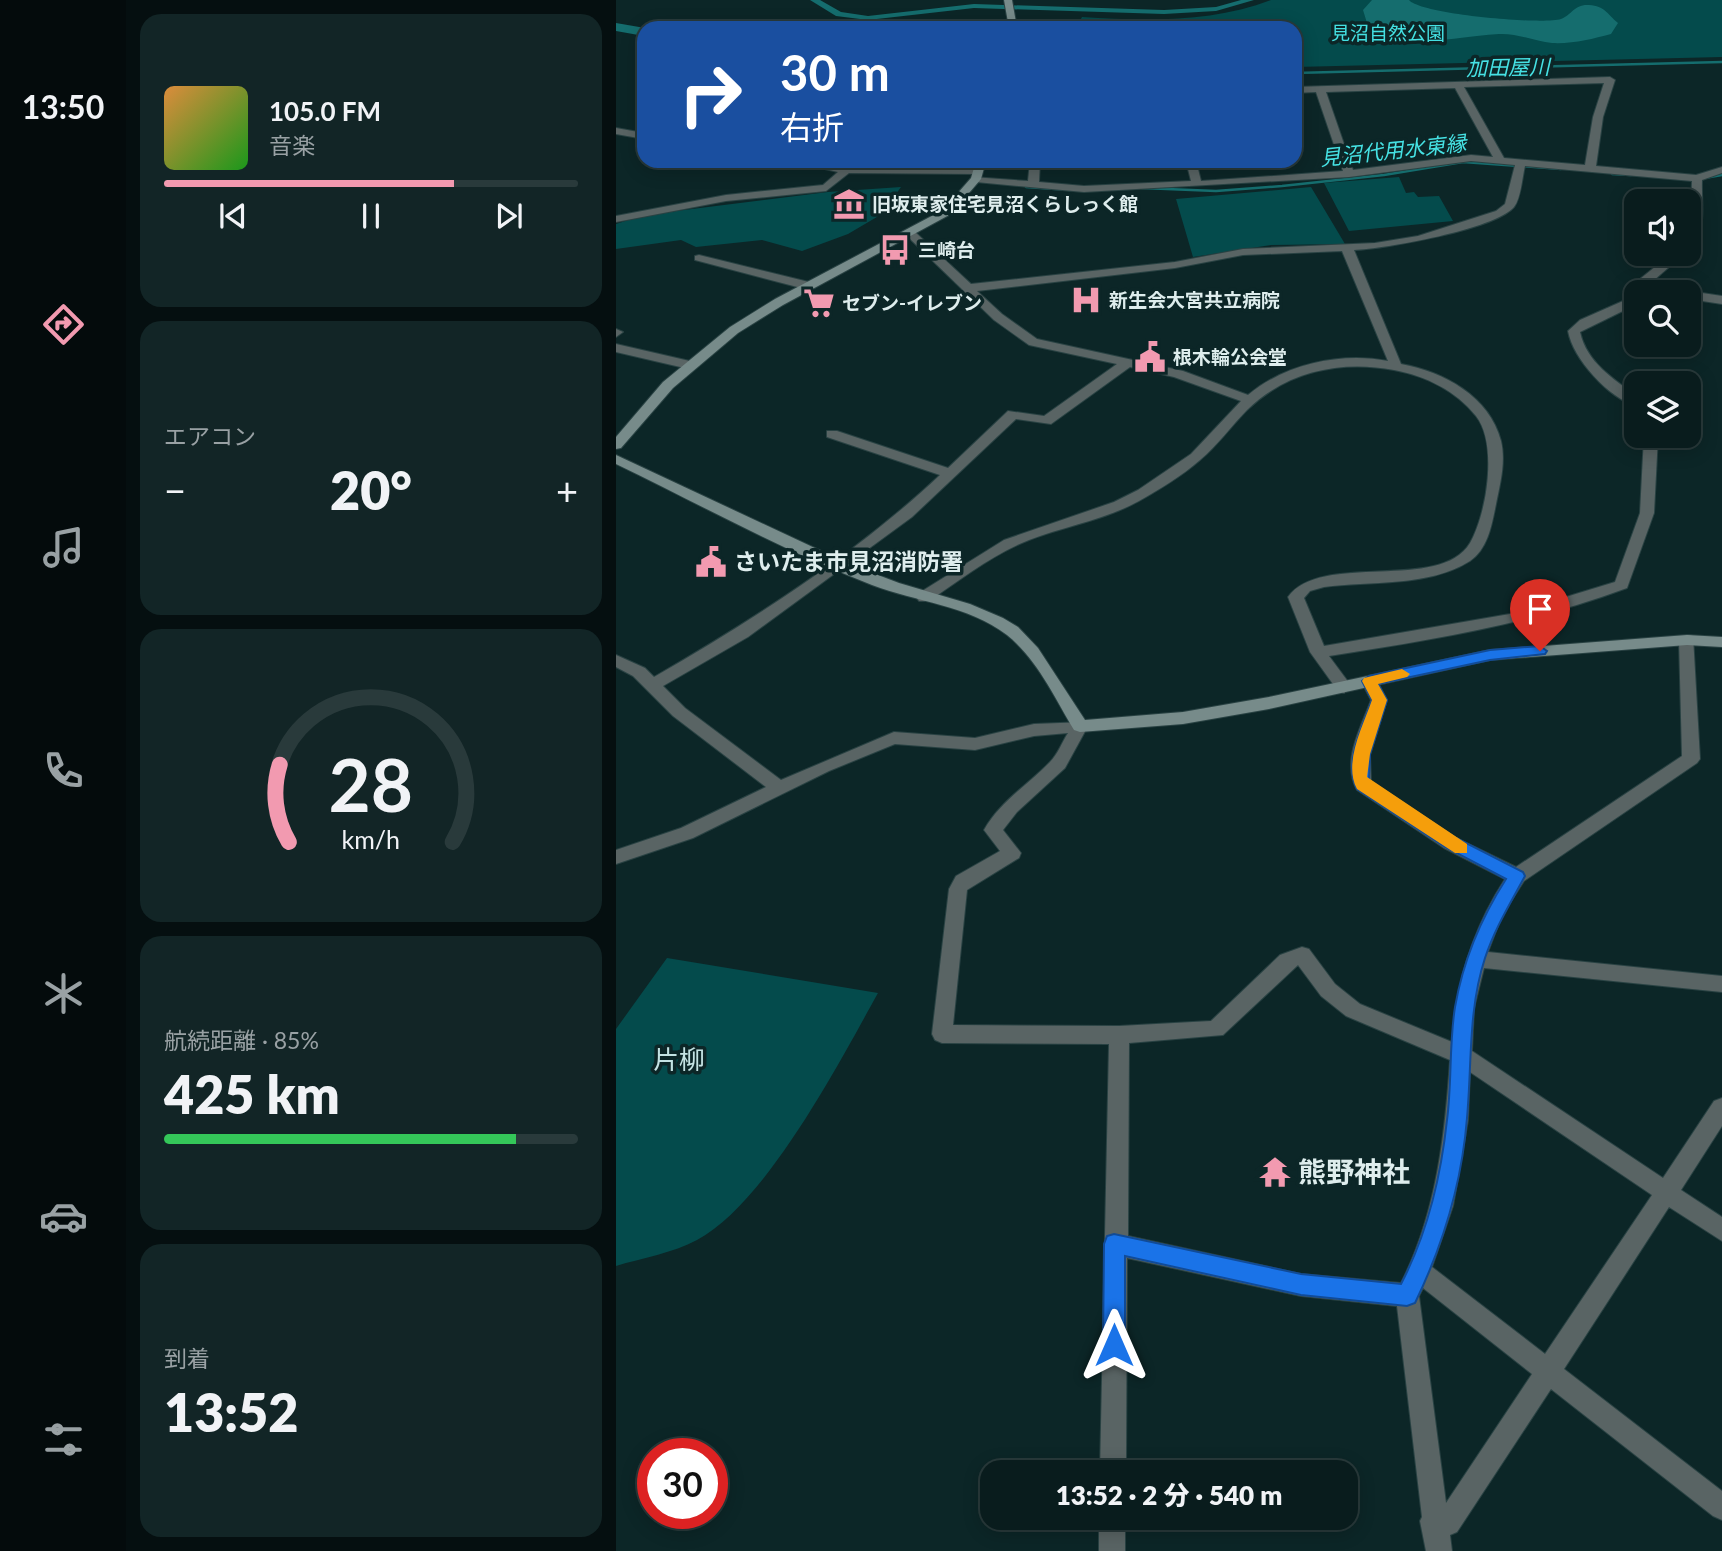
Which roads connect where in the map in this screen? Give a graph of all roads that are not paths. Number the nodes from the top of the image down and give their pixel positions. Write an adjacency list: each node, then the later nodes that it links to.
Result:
1 (1458, 85): 2 (street); 6 (street); 11 (street)
2 (1320, 89): 3 (street); 15 (street)
3 (1302, 90)
4 (616, 131): 5 (street)
5 (637, 135)
6 (1500, 160): 7 (street); 15 (street)
7 (1521, 163): 11 (street); 22 (street)
8 (835, 168): 12 (street)
9 (1034, 168): 17 (street)
10 (1193, 168): 18 (street)
11 (1590, 168): 16 (street)
12 (846, 170): 13 (street); 20 (street)
13 (978, 170): 17 (street); 21 (street)
14 (1722, 170): 16 (street)
15 (1349, 174): 18 (street)
16 (1697, 178): 19 (street)
17 (1033, 184): 18 (street)
18 (1197, 184)
19 (1696, 189)
20 (616, 219)
21 (911, 234): 26 (street); 27 (street)
22 (1347, 248): 27 (street); 34 (street)
23 (699, 258): 26 (street)
24 (1663, 266): 25 (street)
25 (1646, 280)
26 (809, 286): 33 (street)
27 (969, 288): 32 (street)
28 (1701, 297): 29 (street)
29 (1722, 300)
30 (1624, 305): 35 (street)
31 (616, 348): 33 (street)
32 (1129, 362): 36 (street); 41 (street)
33 (689, 365): 38 (street)
34 (1396, 366): 36 (street); 46 (street)
35 (1624, 392)
36 (1249, 400): 43 (street)
37 (832, 434): 41 (street)
38 (616, 445)
39 (1650, 448): 46 (street)
40 (616, 459): 42 (street)
41 (952, 474): 42 (street)
42 (837, 565): 43 (street); 49 (street)
43 (924, 597): 51 (street)
44 (1687, 640): 45 (street); 48 (street); 54 (street)
45 (1722, 642)
46 (1318, 652): 50 (street)
47 (616, 660): 49 (street)
48 (1369, 681): 50 (street); 54 (street)
49 (652, 685): 52 (street)
50 (1344, 687): 51 (street)
51 (1080, 726): 52 (street); 57 (street)
52 (781, 789): 53 (street)
53 (616, 858)
54 (1517, 876): 55 (street)
55 (1476, 959): 56 (street); 58 (street)
56 (1722, 984)
57 (1119, 1035): 58 (street); 62 (street)
58 (1463, 1056): 60 (street); 63 (street)
59 (1722, 1108): 60 (street)
60 (1667, 1193): 61 (street); 65 (street)
61 (1722, 1230)
62 (1114, 1244): 64 (street); 66 (street)
63 (1419, 1271): 64 (street); 65 (street)
64 (1407, 1295): 68 (street)
65 (1546, 1370): 67 (street); 68 (street)
66 (1113, 1460)
67 (1722, 1507)
68 (1433, 1521): 71 (street)
69 (1112, 1530): 70 (street)
70 (1112, 1551)
71 (1439, 1551)

